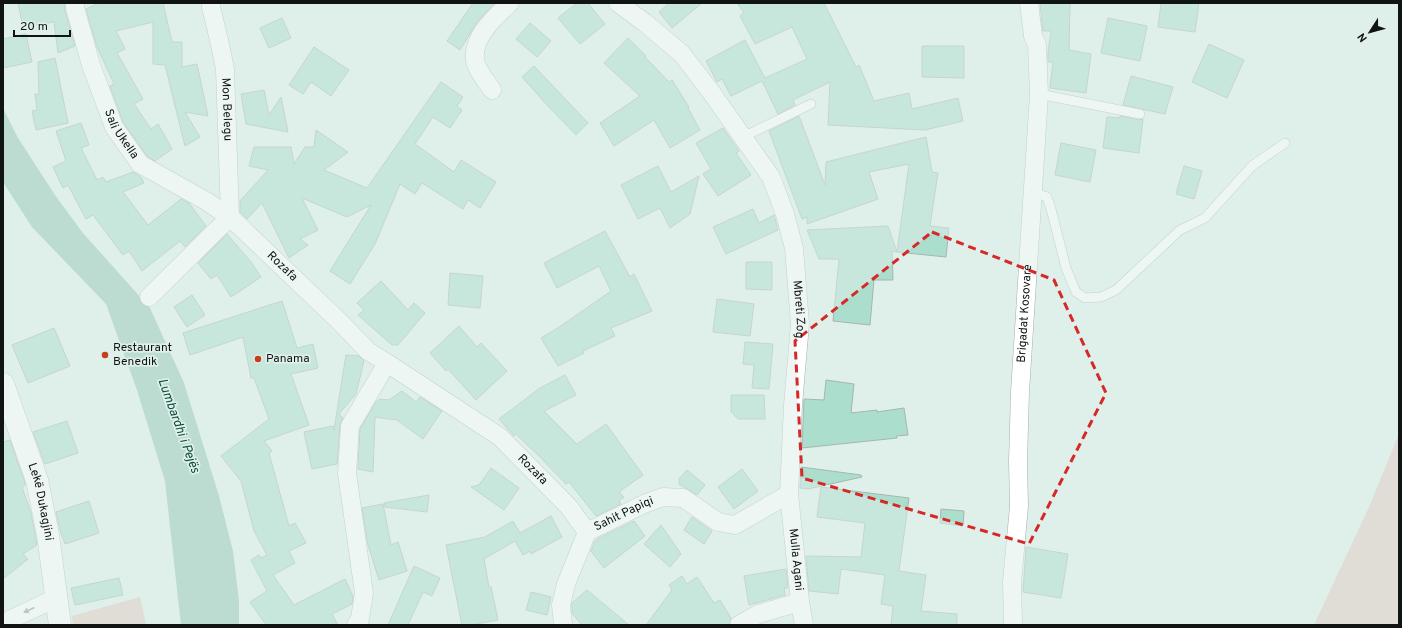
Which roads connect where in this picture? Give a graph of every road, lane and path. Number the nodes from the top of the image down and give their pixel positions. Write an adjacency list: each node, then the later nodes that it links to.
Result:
1 (75, 3): 13 (street, Sali Ukella)
2 (211, 3): 13 (street, Mon Belegu)
3 (510, 3): 6 (street)
4 (618, 3): 10 (street, Mbreti Zog)
5 (1029, 3): 7 (street, Brigadat Kosovare)
6 (492, 90)
7 (1039, 94): 9 (lane); 12 (street, Brigadat Kosovare)
8 (811, 104): 10 (lane)
9 (1140, 114)
10 (743, 137): 17 (street, Mbreti Zog)
11 (1285, 143): 12 (lane)
12 (1033, 192): 27 (street, Brigadat Kosovare)
13 (230, 217): 14 (street); 15 (street, Rozafa)
14 (149, 297)
15 (387, 363): 18 (street, Rozafa); 23 (street)
16 (3, 384): 19 (street, Lekë Dukagjini)
17 (789, 494): 18 (street, Sahit Papiqi); 20 (street, Mulla Agani)
18 (587, 532): 24 (street)
19 (56, 598): 21 (street, one-way to 21); 22 (street, Lekë Dukagjini)
20 (800, 602): 25 (street); 26 (street, Mulla Agani)
21 (3, 623)
22 (60, 625)
23 (356, 625)
24 (563, 625)
25 (739, 625)
26 (804, 625)
27 (1013, 625)

